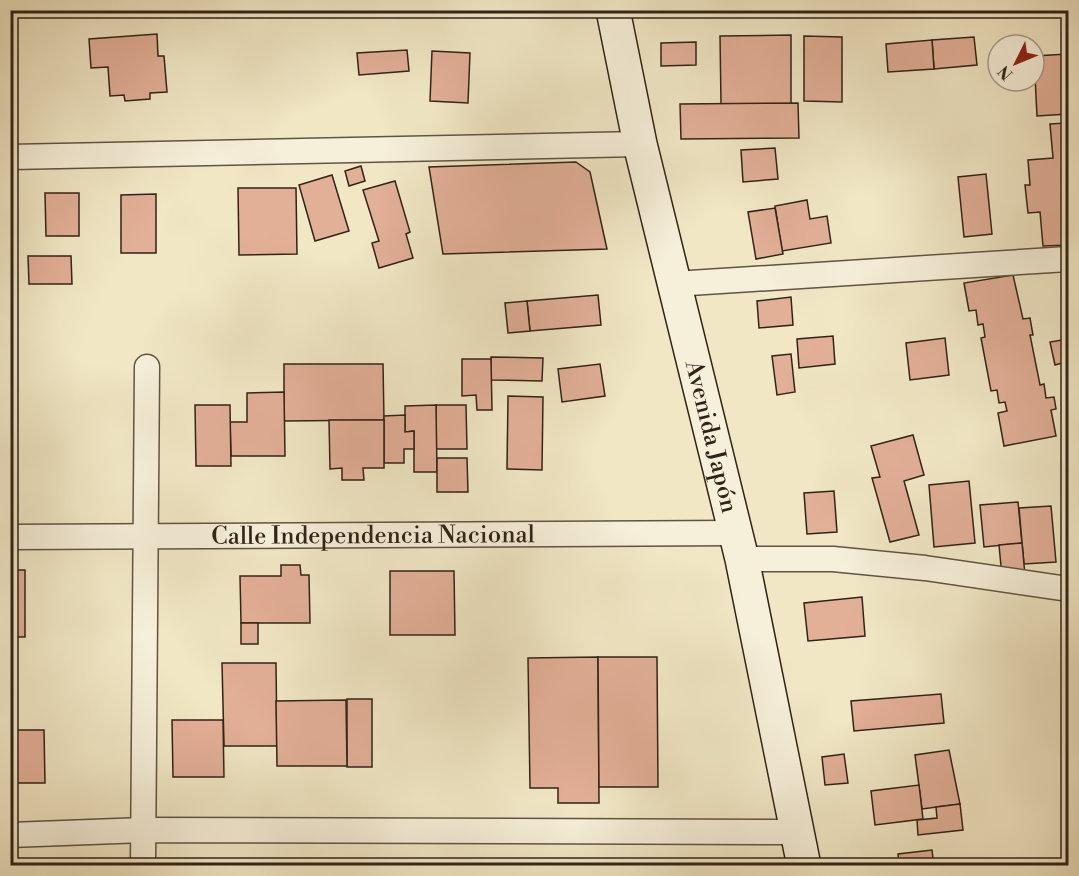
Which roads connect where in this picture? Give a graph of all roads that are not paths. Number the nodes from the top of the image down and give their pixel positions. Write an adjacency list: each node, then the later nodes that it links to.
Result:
1 (613, 10): 2 (street, Avenida Japón)
2 (640, 144): 3 (street); 5 (street, Avenida Japón)
3 (10, 157)
4 (1068, 259): 5 (street)
5 (674, 284): 9 (street, Avenida Japón)
6 (147, 368): 7 (street)
7 (146, 535): 8 (street, Calle Independencia Nacional); 9 (street, Calle Independencia Nacional); 11 (street)
8 (10, 537)
9 (738, 546): 10 (street, Calle Independencia Nacional); 12 (street, Avenida Japón)
10 (1068, 589)
11 (144, 830): 12 (street); 13 (street); 14 (street)
12 (796, 832): 15 (street, Avenida Japón)
13 (10, 835)
14 (143, 866)
15 (804, 866)

